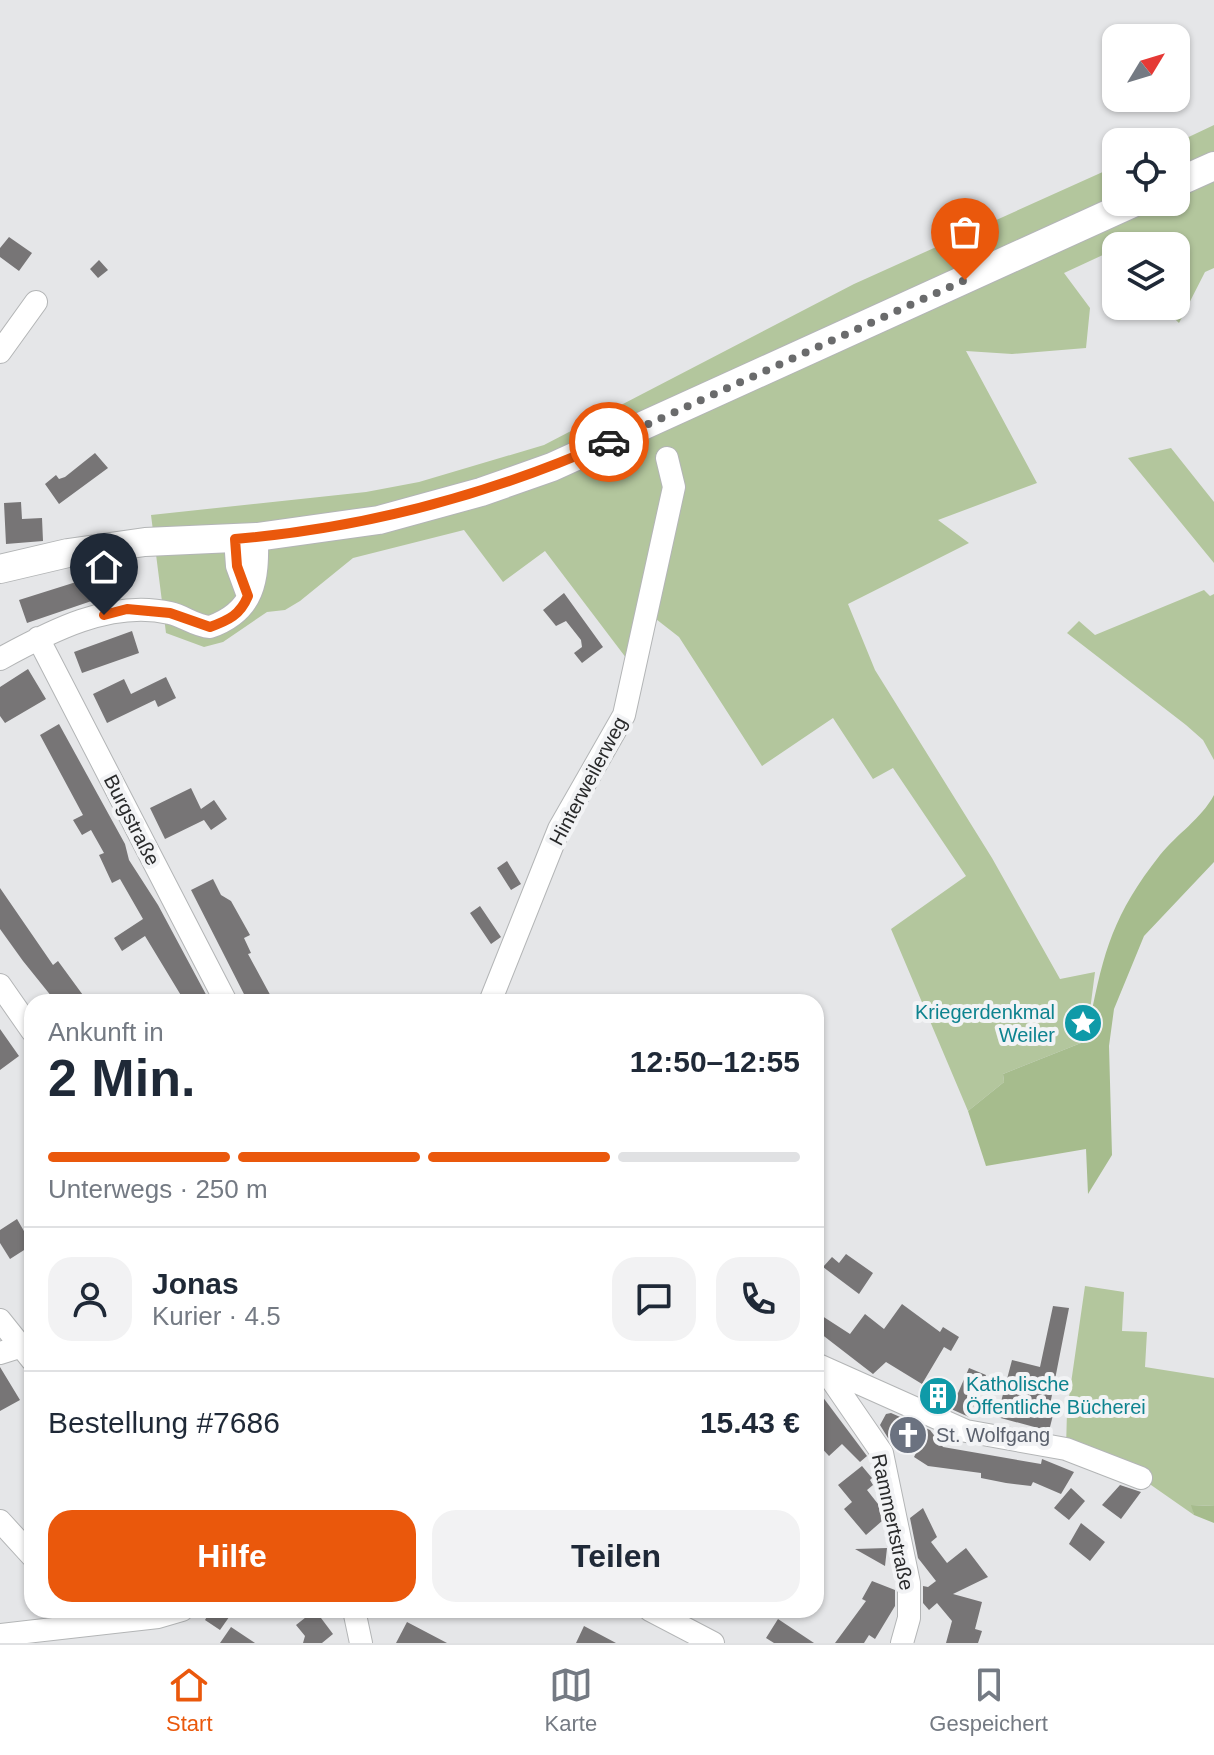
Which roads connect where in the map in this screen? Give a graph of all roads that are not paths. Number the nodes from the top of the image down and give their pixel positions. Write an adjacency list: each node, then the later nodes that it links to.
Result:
1 (1214, 166): 2 (main road)
2 (1190, 177)
3 (1104, 216): 7 (main road)
4 (36, 302): 5 (street)
5 (0, 352)
6 (667, 458): 13 (street, Hinterweilerweg)
7 (246, 538): 8 (main road); 9 (street)
8 (0, 569)
9 (38, 638): 10 (street); 12 (street, Burgstraße)
10 (0, 659)
11 (0, 985): 14 (street)
12 (222, 994)
13 (493, 994)
14 (24, 1020)
15 (0, 1320): 16 (street)
16 (24, 1345)
17 (24, 1351): 18 (street)
18 (0, 1353)
19 (824, 1368): 21 (street)
20 (824, 1372): 30 (street, Rammertstraße)
21 (1141, 1478)
22 (0, 1521): 23 (street)
23 (24, 1547)
24 (79, 1618): 27 (street)
25 (356, 1618): 28 (street)
26 (665, 1618): 29 (street)
27 (0, 1635)
28 (361, 1643)
29 (713, 1643)
30 (902, 1643)

